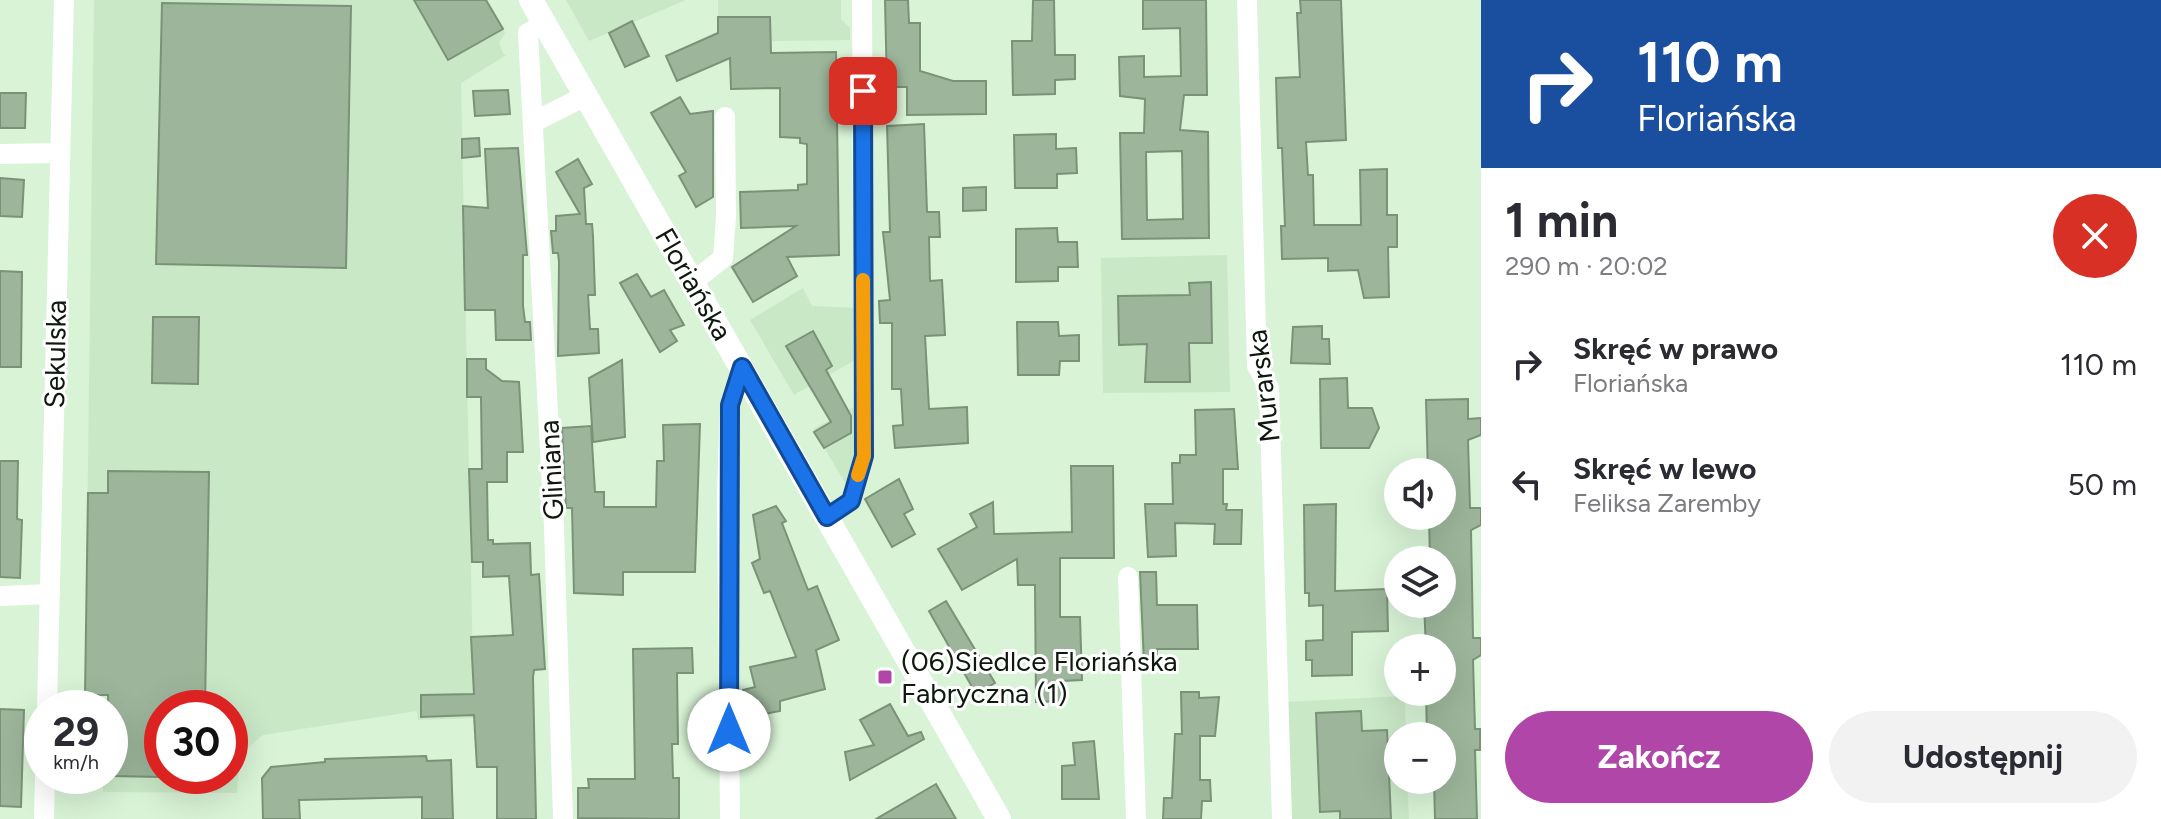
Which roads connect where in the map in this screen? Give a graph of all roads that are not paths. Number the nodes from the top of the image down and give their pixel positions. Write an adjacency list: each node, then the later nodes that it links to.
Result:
1 (64, 0): 9 (street, Sekulska)
2 (531, 0): 5 (street, Floriańska)
3 (862, 0): 13 (street)
4 (1247, 0): 24 (street, Murarska)
5 (536, 28): 6 (street, Floriańska); 8 (street, Gliniana)
6 (585, 96): 8 (street); 11 (street, Floriańska)
7 (725, 117): 11 (street)
8 (534, 122): 20 (street, Gliniana)
9 (60, 153): 10 (street); 15 (street, Sekulska)
10 (0, 154)
11 (693, 282): 12 (street, Floriańska)
12 (742, 367): 13 (street, Floriańska); 21 (street)
13 (827, 517): 22 (street, Floriańska)
14 (1128, 577): 23 (street)
15 (50, 594): 16 (street); 17 (street, Sekulska)
16 (0, 596)
17 (47, 690)
18 (45, 794): 19 (street)
19 (44, 819)
20 (563, 819)
21 (730, 819)
22 (999, 819)
23 (1136, 819)
24 (1282, 819)

